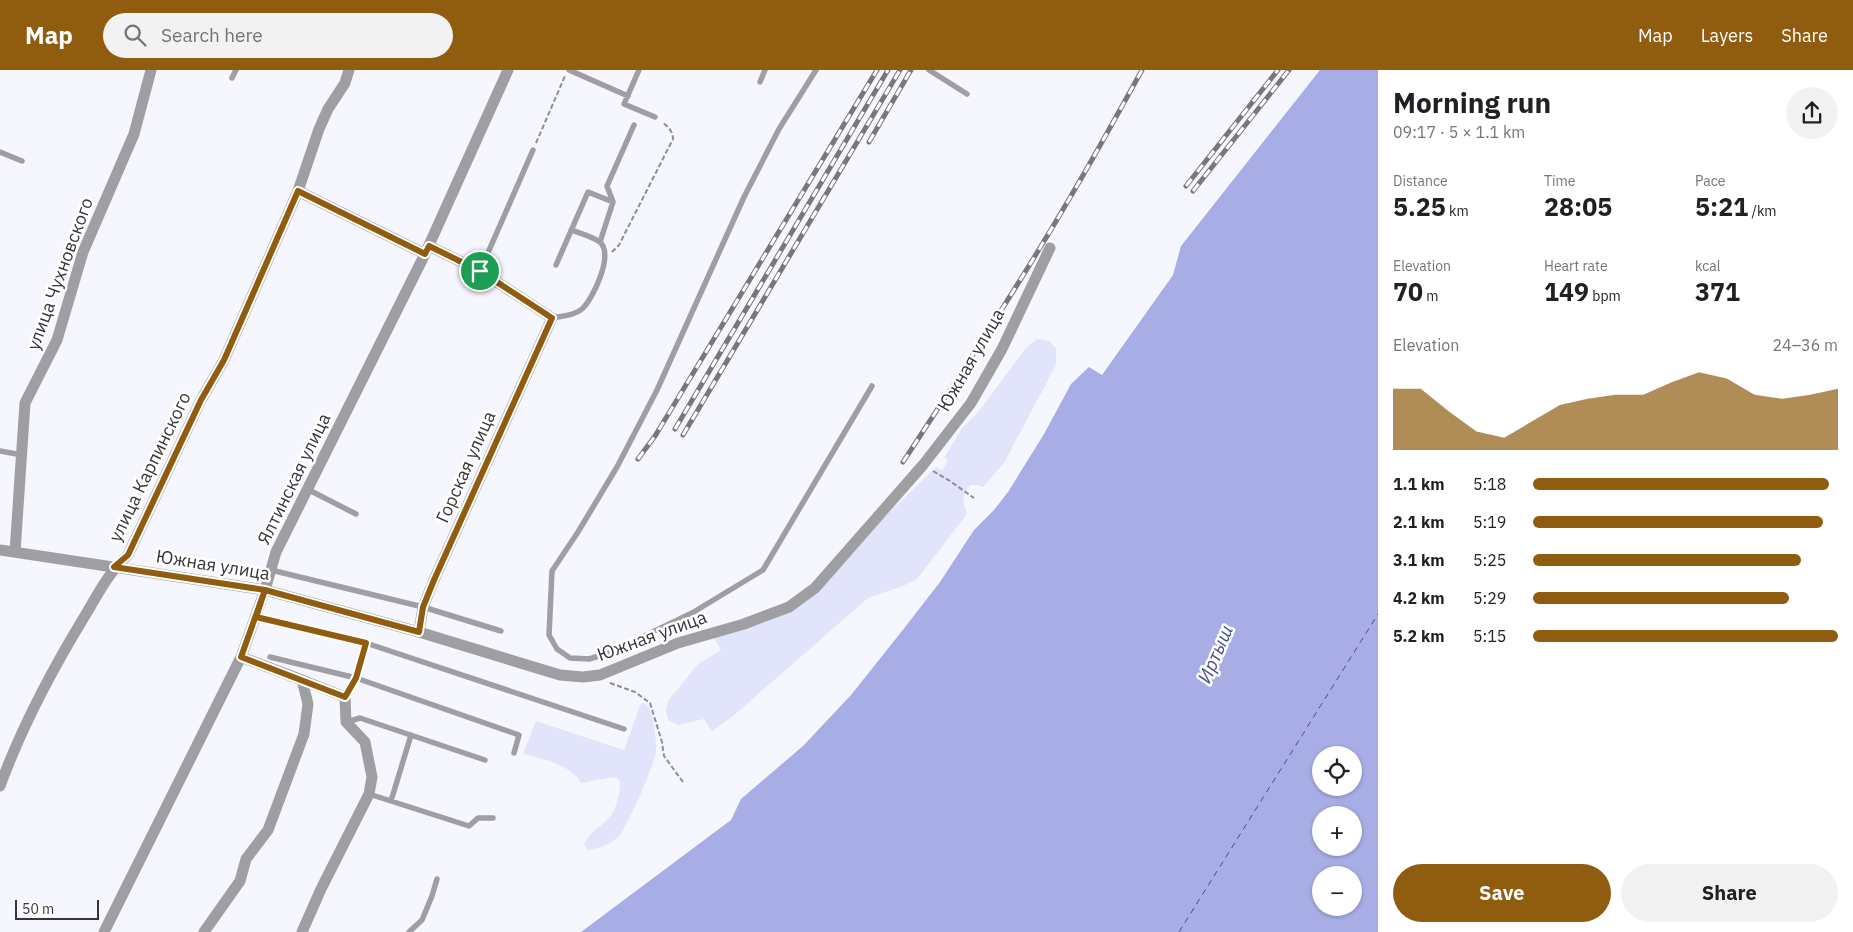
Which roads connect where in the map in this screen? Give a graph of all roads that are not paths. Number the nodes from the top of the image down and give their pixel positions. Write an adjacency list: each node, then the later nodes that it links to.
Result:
1 (151, 70): 30 (street, улица Чухновского)
2 (236, 70): 10 (lane)
3 (349, 70): 19 (street, улица Карпинского)
4 (508, 70): 24 (street, Ялтинская улица)
5 (568, 70): 13 (lane)
6 (639, 70): 13 (lane)
7 (765, 70): 11 (lane)
8 (816, 70): 28 (lane)
9 (929, 70): 12 (lane)
10 (232, 78)
11 (760, 82)
12 (967, 94)
13 (628, 96): 14 (lane)
14 (655, 117)
15 (634, 125): 20 (lane)
16 (533, 150): 26 (lane)
17 (0, 152): 18 (lane)
18 (22, 161)
19 (298, 191): 24 (street); 35 (street, улица Карпинского)
20 (613, 202): 21 (lane); 22 (lane)
21 (572, 230): 22 (lane); 25 (lane)
22 (600, 242): 27 (lane)
23 (1050, 248): 41 (street, Южная улица)
24 (427, 250): 26 (street); 31 (street, Ялтинская улица)
25 (556, 265)
26 (480, 271): 27 (street)
27 (552, 318): 38 (street, Горская улица)
28 (872, 386)
29 (0, 451): 30 (lane)
30 (22, 456): 34 (street, улица Чухновского)
31 (307, 488): 32 (lane); 36 (street, Ялтинская улица)
32 (356, 514)
33 (0, 550): 34 (street, Южная улица)
34 (15, 552): 35 (street, Южная улица)
35 (114, 567): 37 (street, Южная улица); 53 (street, улица Карпинского)
36 (271, 570): 37 (street, Ялтинская улица); 38 (lane)
37 (265, 590): 39 (street, Ялтинская улица); 41 (street, Южная улица)
38 (423, 607): 40 (lane); 41 (street, Горская улица)
39 (256, 617): 42 (lane); 43 (street, Ялтинская улица)
40 (501, 631)
41 (419, 632)
42 (366, 643): 45 (lane); 49 (lane)
43 (241, 657): 46 (street); 58 (street, Ялтинская улица)
44 (270, 657): 45 (lane)
45 (356, 678): 47 (lane); 51 (lane)
46 (302, 680): 47 (street); 59 (street)
47 (345, 697): 48 (street)
48 (346, 722): 50 (lane); 54 (street)
49 (624, 729)
50 (411, 735): 52 (lane); 55 (lane)
51 (514, 753)
52 (485, 760)
53 (0, 786)
54 (369, 794): 55 (lane); 60 (street)
55 (391, 801): 56 (lane)
56 (493, 818)
57 (437, 879): 61 (lane)
58 (104, 932)
59 (204, 932)
60 (302, 932)
61 (409, 932)

